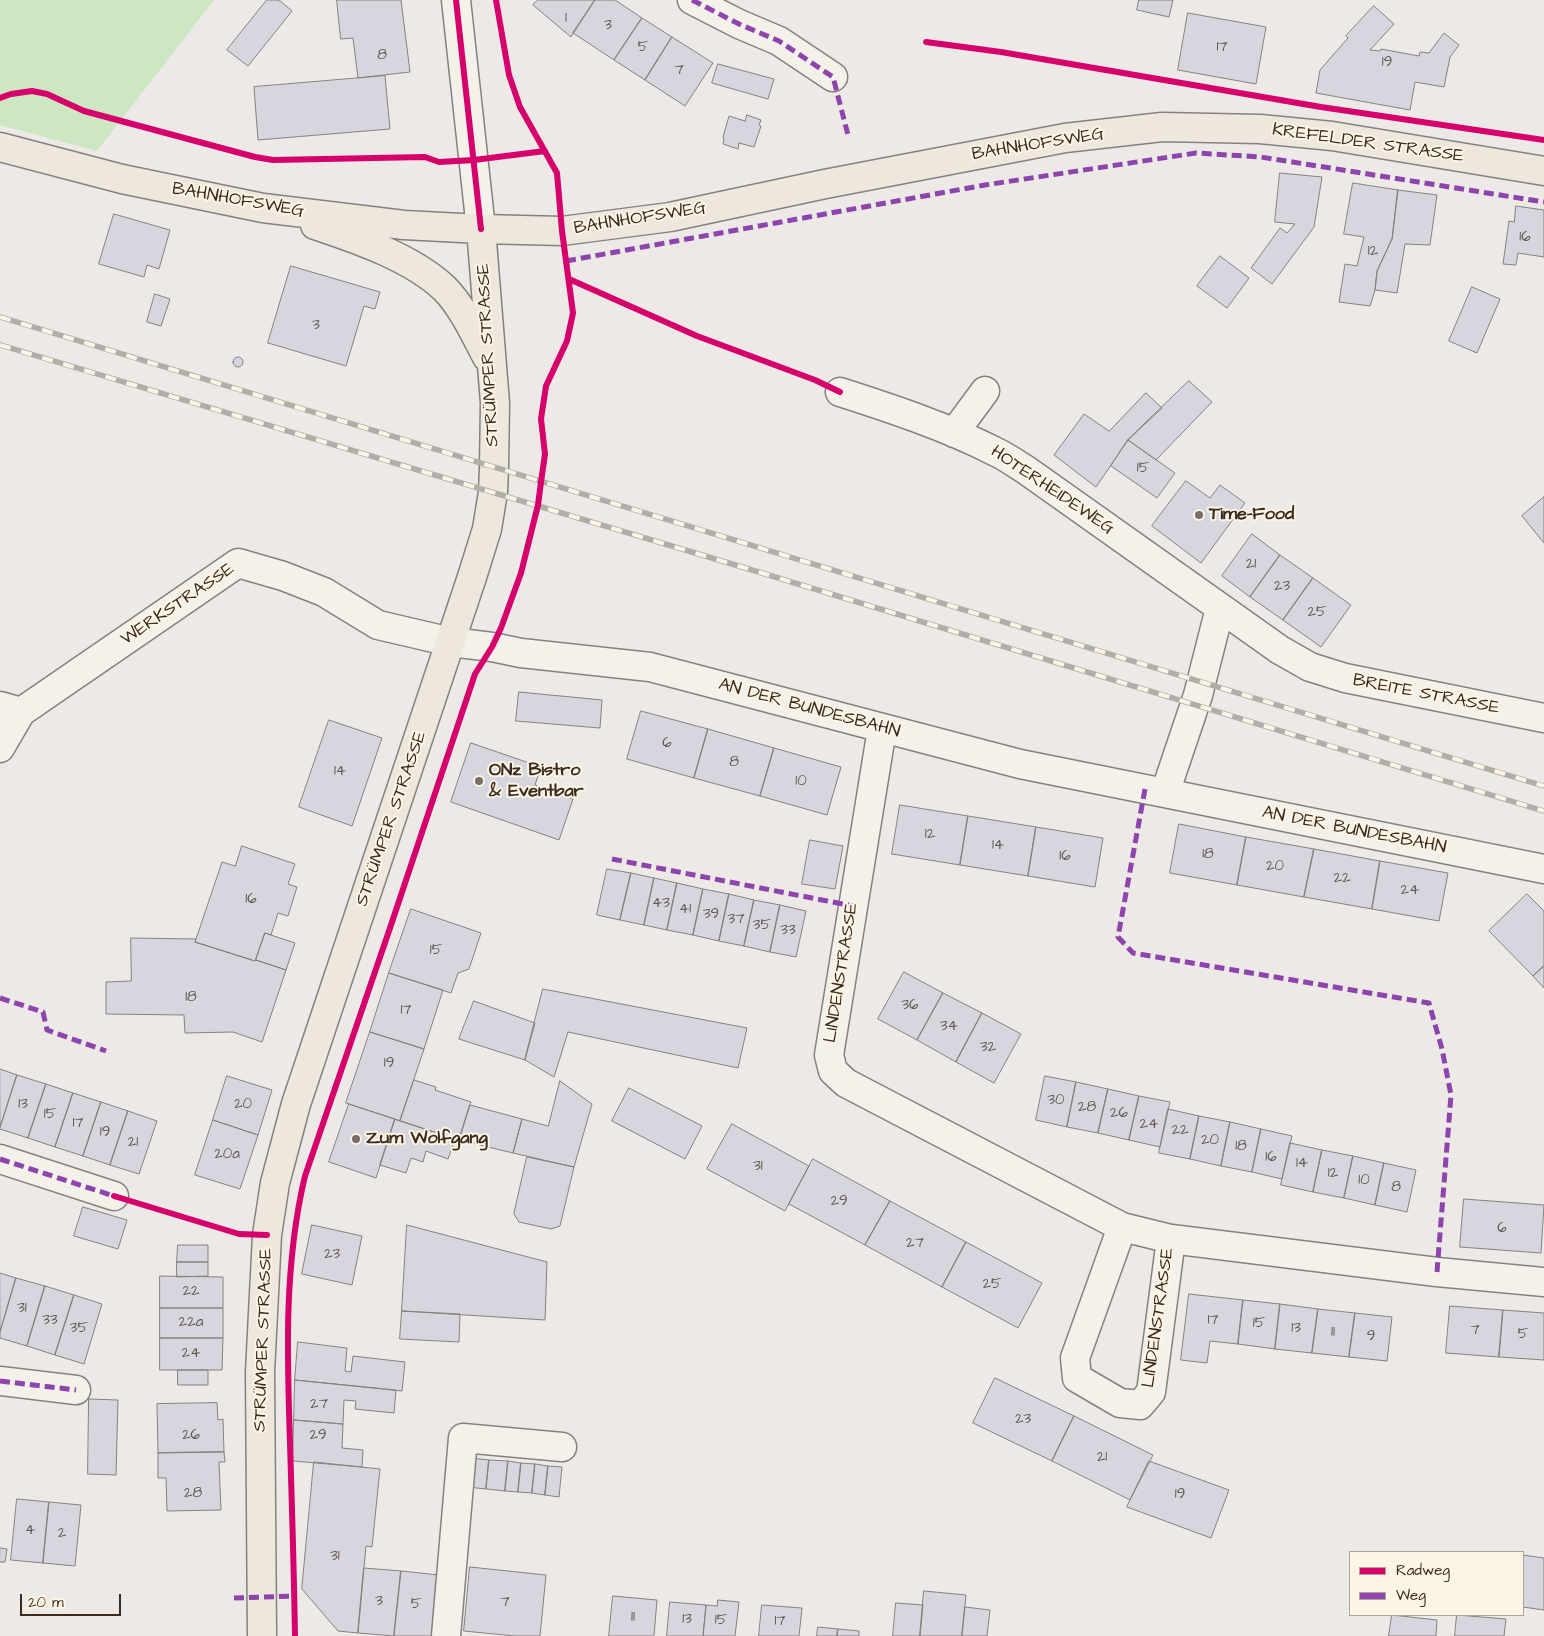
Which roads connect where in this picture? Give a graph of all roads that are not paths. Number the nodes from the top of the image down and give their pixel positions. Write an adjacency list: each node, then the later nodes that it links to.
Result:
1 (456, 0): 8 (street, STRÜMPER STRASSE)
2 (692, 0): 3 (street)
3 (833, 77)
4 (1162, 127): 6 (main road, KREFELDER STRASSE); 8 (main road, BAHNHOFSWEG)
5 (0, 147): 7 (main road, BAHNHOFSWEG)
6 (1544, 172)
7 (263, 208): 8 (main road, BAHNHOFSWEG); 9 (main road)
8 (482, 230): 9 (main road, STRÜMPER STRASSE)
9 (492, 366): 14 (main road, STRÜMPER STRASSE)
10 (985, 391): 12 (street)
11 (840, 392): 12 (street, HOTERHEIDEWEG)
12 (954, 433): 13 (street, HOTERHEIDEWEG)
13 (1220, 608): 15 (street, HOTERHEIDEWEG); 20 (street)
14 (451, 642): 16 (street, WERKSTRASSE); 18 (street, AN DER BUNDESBAHN); 30 (main road, STRÜMPER STRASSE)
15 (1310, 667): 17 (street, BREITE STRASSE)
16 (11, 709): 19 (street)
17 (1544, 718)
18 (882, 728): 20 (street, AN DER BUNDESBAHN); 24 (street, LINDENSTRASSE)
19 (0, 748)
20 (1165, 793): 21 (street, AN DER BUNDESBAHN)
21 (1544, 869)
22 (0, 1160): 23 (street)
23 (114, 1196)
24 (1122, 1227): 25 (street, LINDENSTRASSE); 25 (street, LINDENSTRASSE)
25 (1171, 1239): 26 (street, LINDENSTRASSE)
26 (1544, 1282)
27 (0, 1381): 28 (street)
28 (76, 1390)
29 (562, 1447): 31 (street)
30 (262, 1636)
31 (446, 1636)

